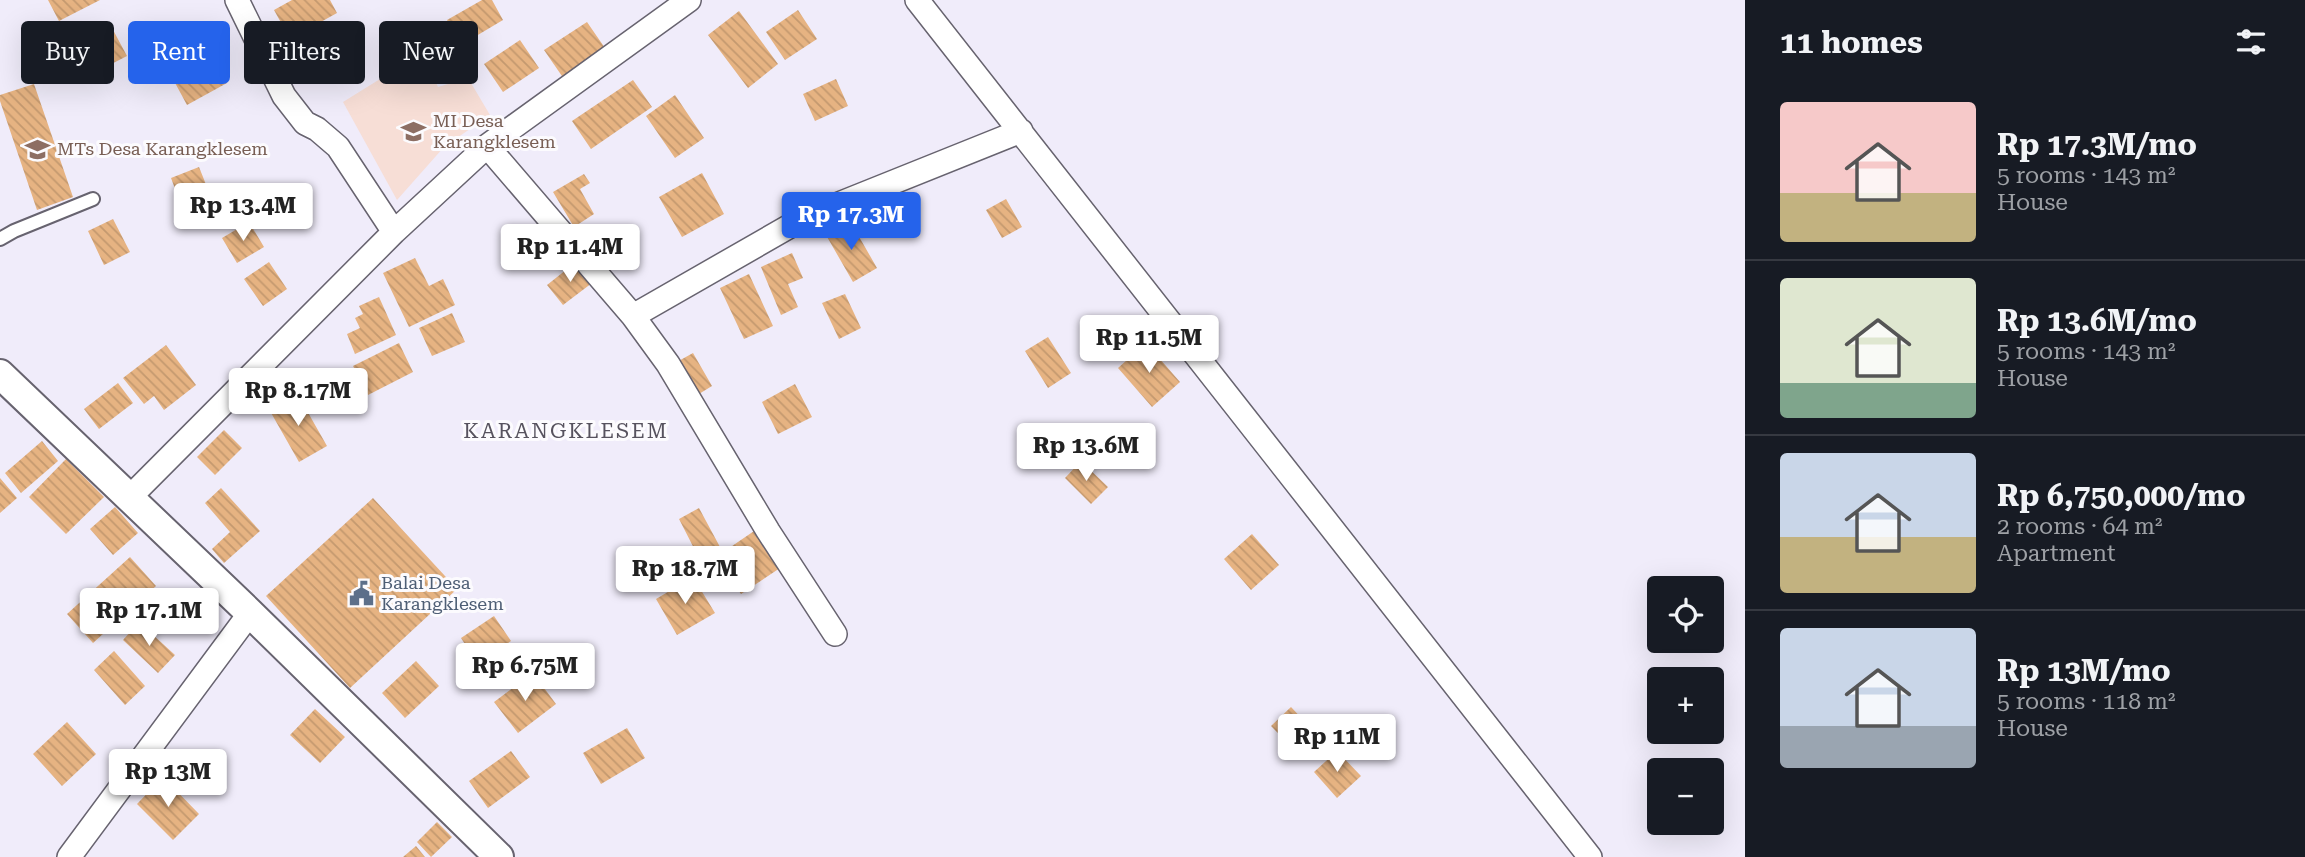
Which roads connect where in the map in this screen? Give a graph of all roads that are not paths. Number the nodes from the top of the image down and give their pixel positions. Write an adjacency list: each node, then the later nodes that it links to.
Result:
1 (237, 0): 7 (street)
2 (689, 0): 5 (street)
3 (917, 0): 4 (street)
4 (1021, 131): 9 (street); 16 (street)
5 (486, 146): 7 (street); 9 (street)
6 (93, 200): 8 (lane)
7 (394, 232): 11 (street)
8 (0, 239)
9 (634, 316): 13 (street)
10 (0, 374): 11 (street)
11 (130, 497): 12 (street)
12 (250, 612): 14 (street); 15 (street)
13 (835, 634)
14 (69, 857)
15 (499, 857)
16 (1590, 857)

